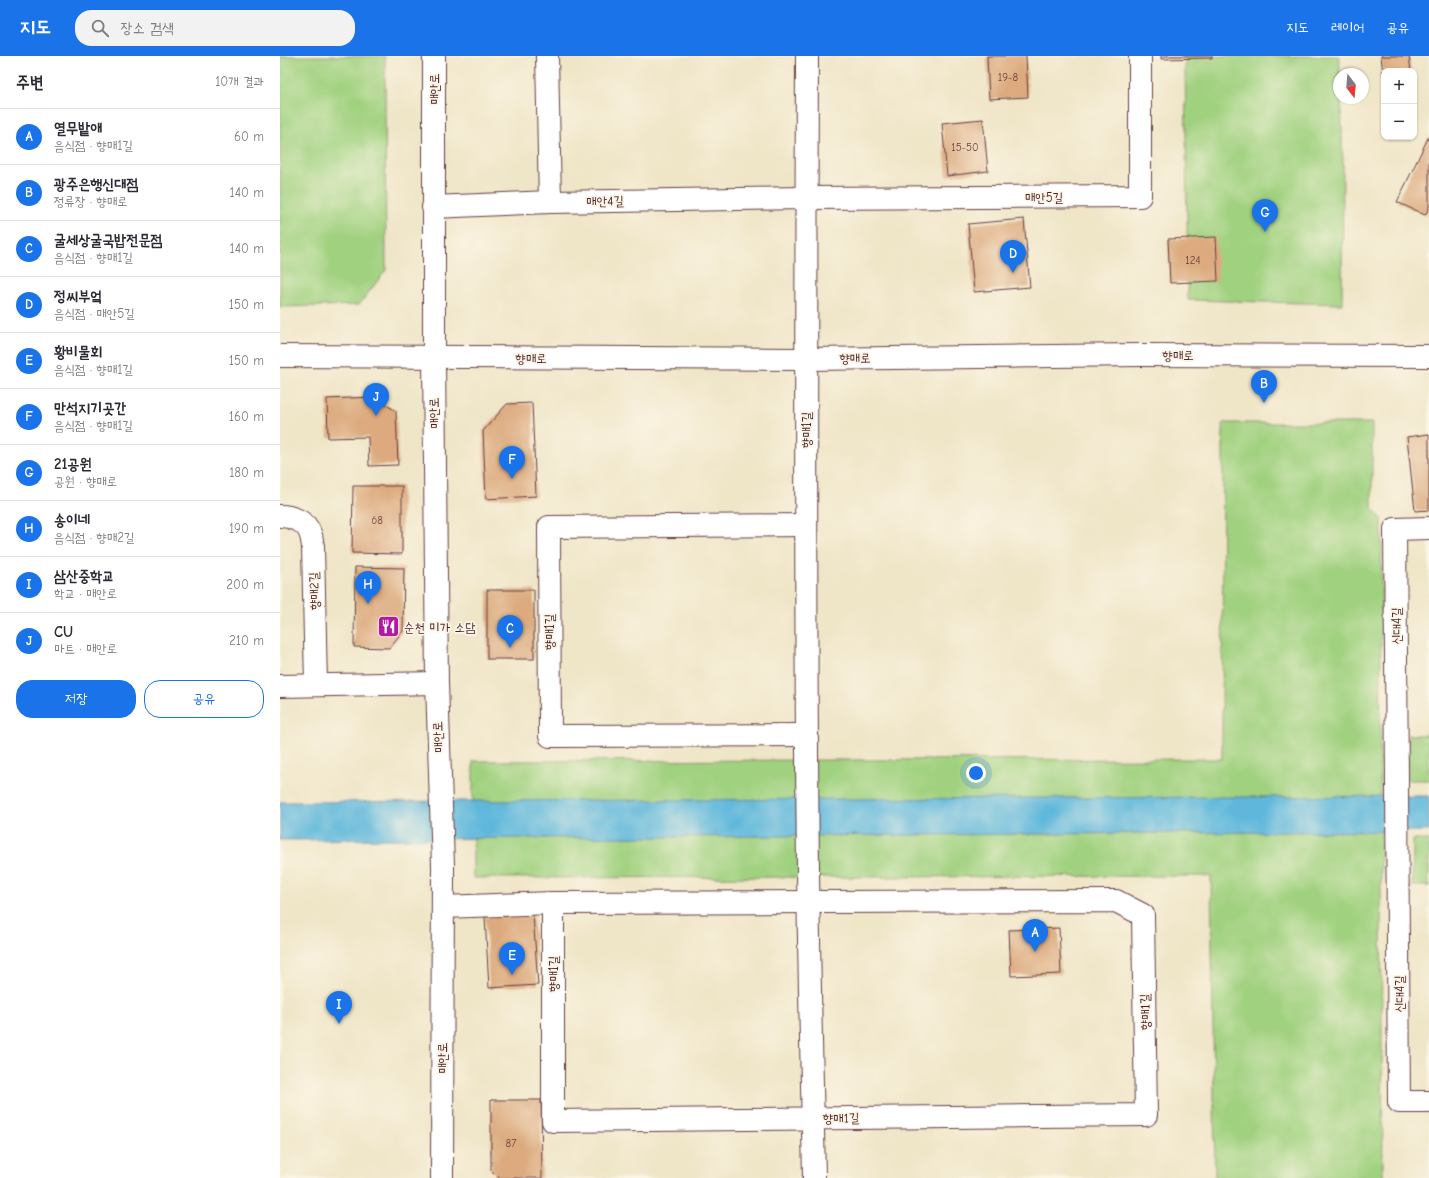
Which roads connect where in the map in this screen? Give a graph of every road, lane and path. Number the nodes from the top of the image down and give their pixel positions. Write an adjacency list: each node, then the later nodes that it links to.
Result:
1 (434, 56): 7 (street, 매안로)
2 (547, 56): 6 (street)
3 (806, 56): 5 (street)
4 (1140, 56): 5 (street, 매안5길)
5 (806, 198): 6 (street, 매안4길); 11 (street)
6 (550, 202): 7 (street, 매안4길)
7 (433, 207): 10 (street, 매안로)
8 (280, 356): 10 (street, 향매로)
9 (1429, 356): 11 (street, 향매로)
10 (434, 357): 11 (street, 향매로); 15 (street, 매안로)
11 (806, 359): 13 (street, 향매1길)
12 (280, 516): 16 (street, 향매2길)
13 (806, 525): 18 (street, 향매1길); 18 (street, 향매1길)
14 (1429, 528): 22 (street, 신대4길)
15 (437, 683): 16 (street); 21 (street, 매안로)
16 (316, 685): 17 (street)
17 (280, 686)
18 (807, 734): 19 (street, 향매1길)
19 (808, 902): 20 (street, 향매1길); 23 (street, 향매1길); 23 (street, 향매1길)
20 (553, 903): 21 (street, 향매1길); 23 (street, 향매1길)
21 (443, 907): 24 (street, 매안로)
22 (1429, 1102)
23 (812, 1119): 25 (street, 향매1길)
24 (442, 1178)
25 (814, 1178)

